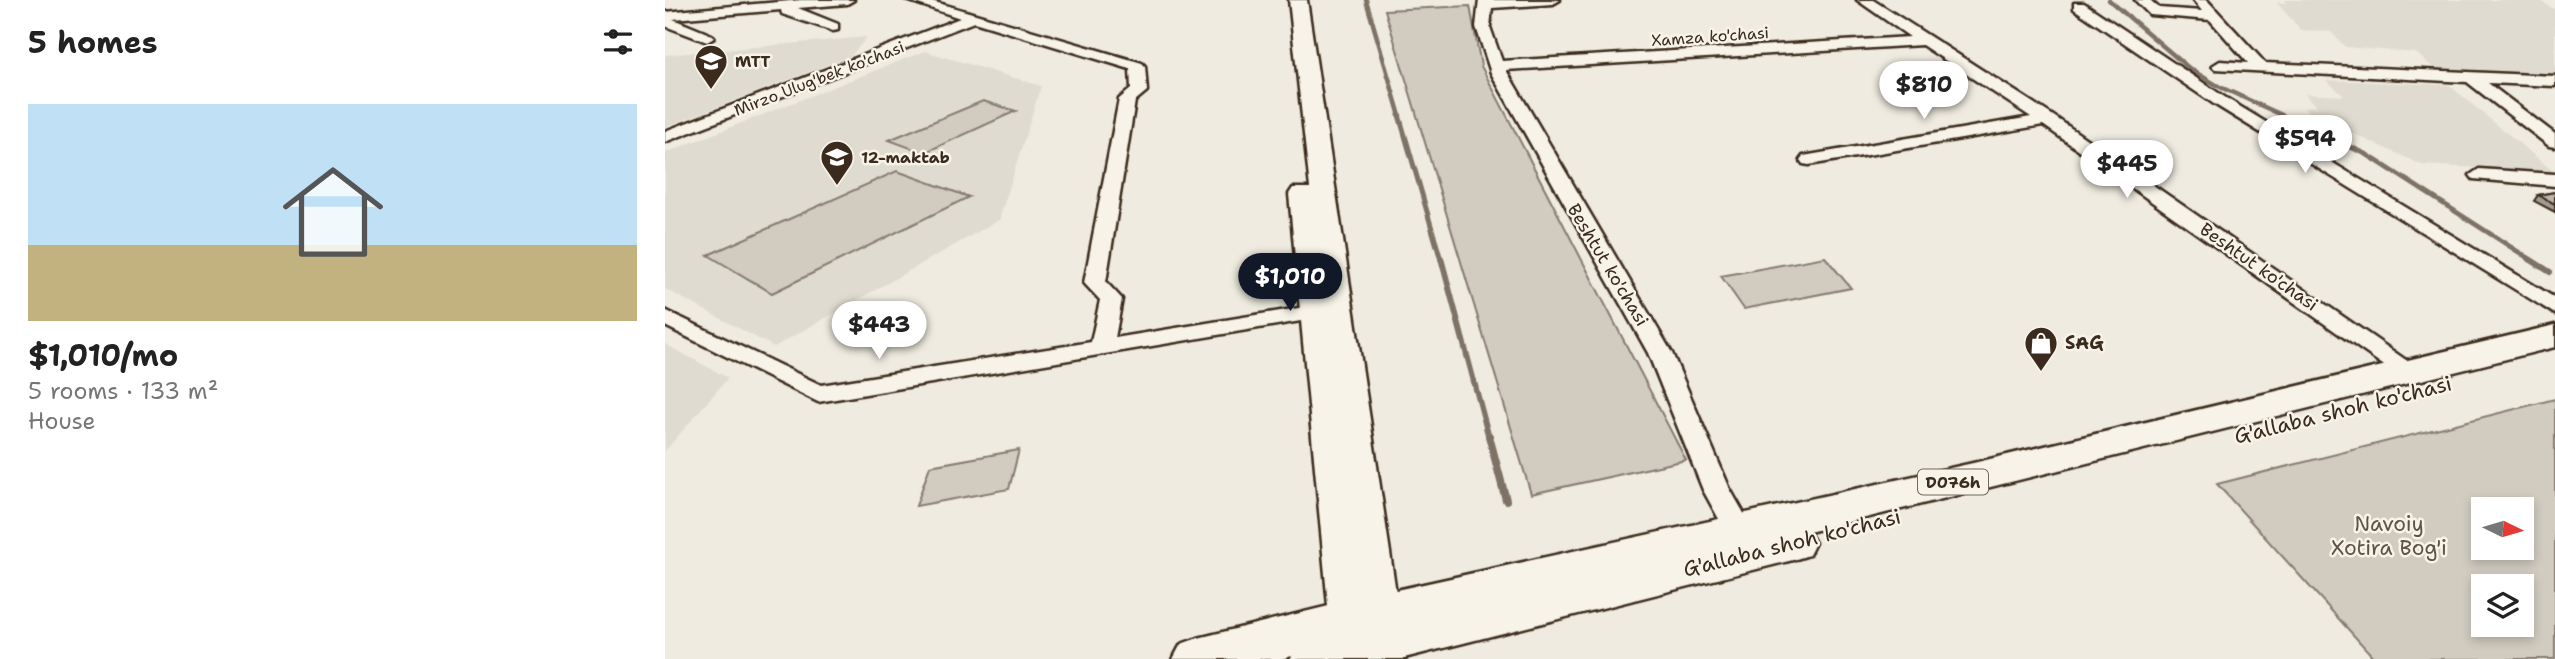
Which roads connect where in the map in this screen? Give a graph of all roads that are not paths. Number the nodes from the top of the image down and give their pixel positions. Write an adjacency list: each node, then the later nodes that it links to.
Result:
1 (847, 0): 10 (street)
2 (913, 0): 14 (street)
3 (1283, 0): 30 (main road)
4 (1298, 0): 30 (main road)
5 (1553, 0): 9 (street)
6 (1864, 0): 17 (street, Beshtut ko'chasi)
7 (2142, 0): 12 (street)
8 (2200, 0): 12 (street)
9 (1485, 2): 18 (street, Beshtut ko'chasi)
10 (808, 4): 13 (street); 15 (street)
11 (2079, 6): 29 (street)
12 (2214, 16): 20 (street)
13 (665, 18): 16 (street)
14 (974, 18): 24 (street, Mirzo Ulug'bek ko'chasi); 33 (street)
15 (833, 27)
16 (707, 38)
17 (1925, 40): 18 (street, Xamza ko'chasi); 23 (street, Beshtut ko'chasi)
18 (1497, 66): 36 (street, Beshtut ko'chasi)
19 (2220, 66): 20 (street)
20 (2260, 67): 21 (street)
21 (2471, 77): 22 (street); 25 (street)
22 (2555, 81)
23 (2046, 119): 26 (street); 35 (street, Beshtut ko'chasi)
24 (665, 137)
25 (2555, 142)
26 (1809, 160)
27 (2479, 175): 28 (street)
28 (2555, 180)
29 (2555, 307)
30 (1328, 310): 33 (street); 37 (main road)
31 (665, 317): 33 (street)
32 (2555, 336): 35 (main road, G'allaba shoh ko'chasi / D076h)
33 (1102, 345)
34 (2555, 358): 37 (main road, G'allaba shoh ko'chasi / D076h)
35 (2409, 372): 36 (main road, G'allaba shoh ko'chasi / D076h)
36 (1740, 531): 37 (main road, G'allaba shoh ko'chasi / D076h)
37 (1360, 643): 38 (main road)
38 (1198, 659)

